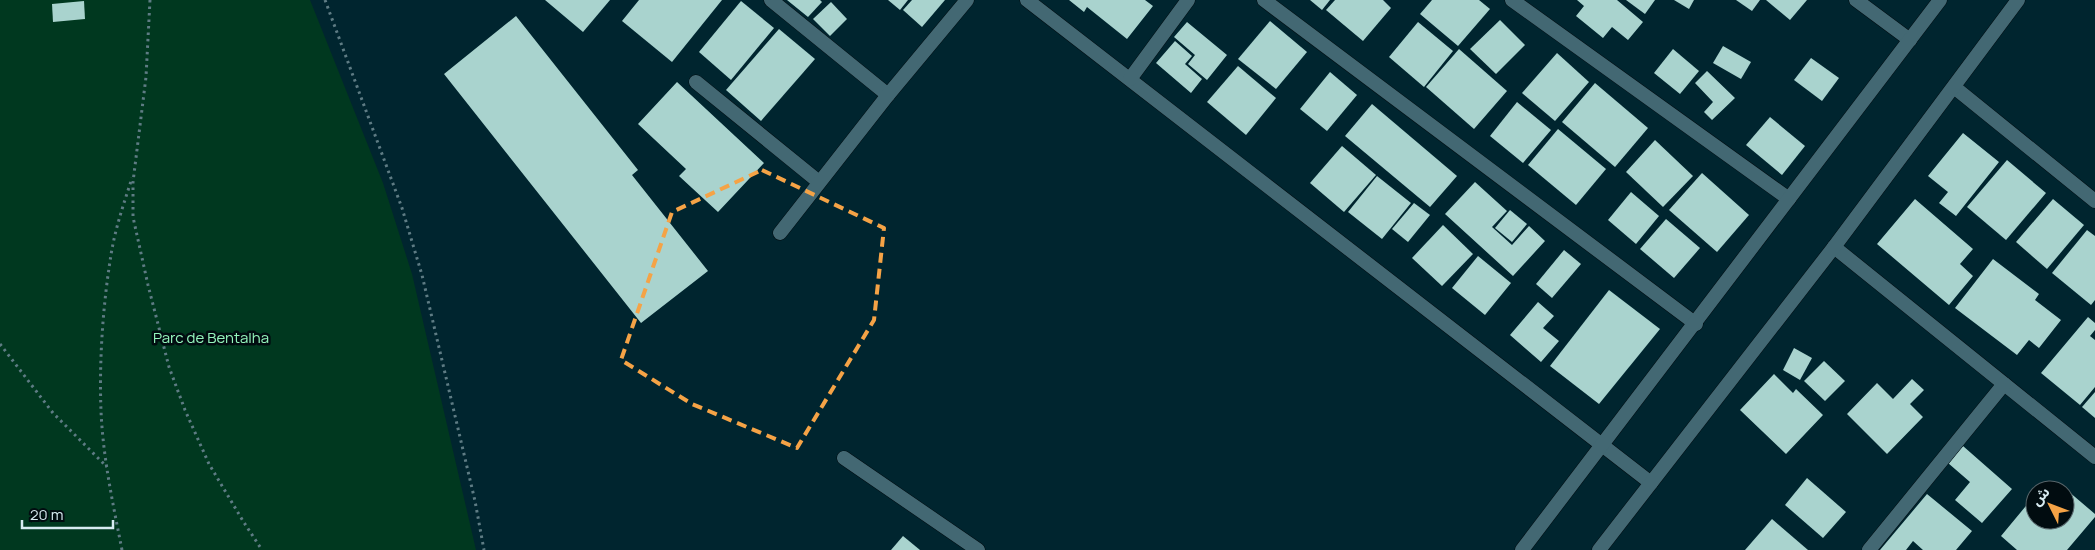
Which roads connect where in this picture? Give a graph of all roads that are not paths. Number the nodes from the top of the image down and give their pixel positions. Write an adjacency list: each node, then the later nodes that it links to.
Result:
1 (771, 0): 14 (street)
2 (967, 0): 14 (street)
3 (1027, 0): 11 (street)
4 (1188, 0): 11 (street)
5 (1264, 0): 20 (street)
6 (1512, 0): 16 (street)
7 (1856, 0): 10 (street)
8 (1940, 0): 10 (street)
9 (2018, 0): 13 (street)
10 (1910, 40): 16 (street)
11 (1130, 79): 22 (street)
12 (696, 82): 15 (street)
13 (1954, 87): 17 (street); 19 (street)
14 (888, 95): 15 (street)
15 (819, 182): 18 (street)
16 (1789, 200): 20 (street)
17 (2095, 201)
18 (780, 233)
19 (1834, 247): 21 (street); 25 (street)
20 (1696, 324): 22 (street)
21 (2004, 384): 23 (street); 29 (street)
22 (1603, 445): 25 (street); 27 (street)
23 (2095, 457)
24 (844, 458): 26 (street)
25 (1651, 483): 28 (street)
26 (978, 550)
27 (1522, 550)
28 (1598, 550)
29 (1869, 550)

